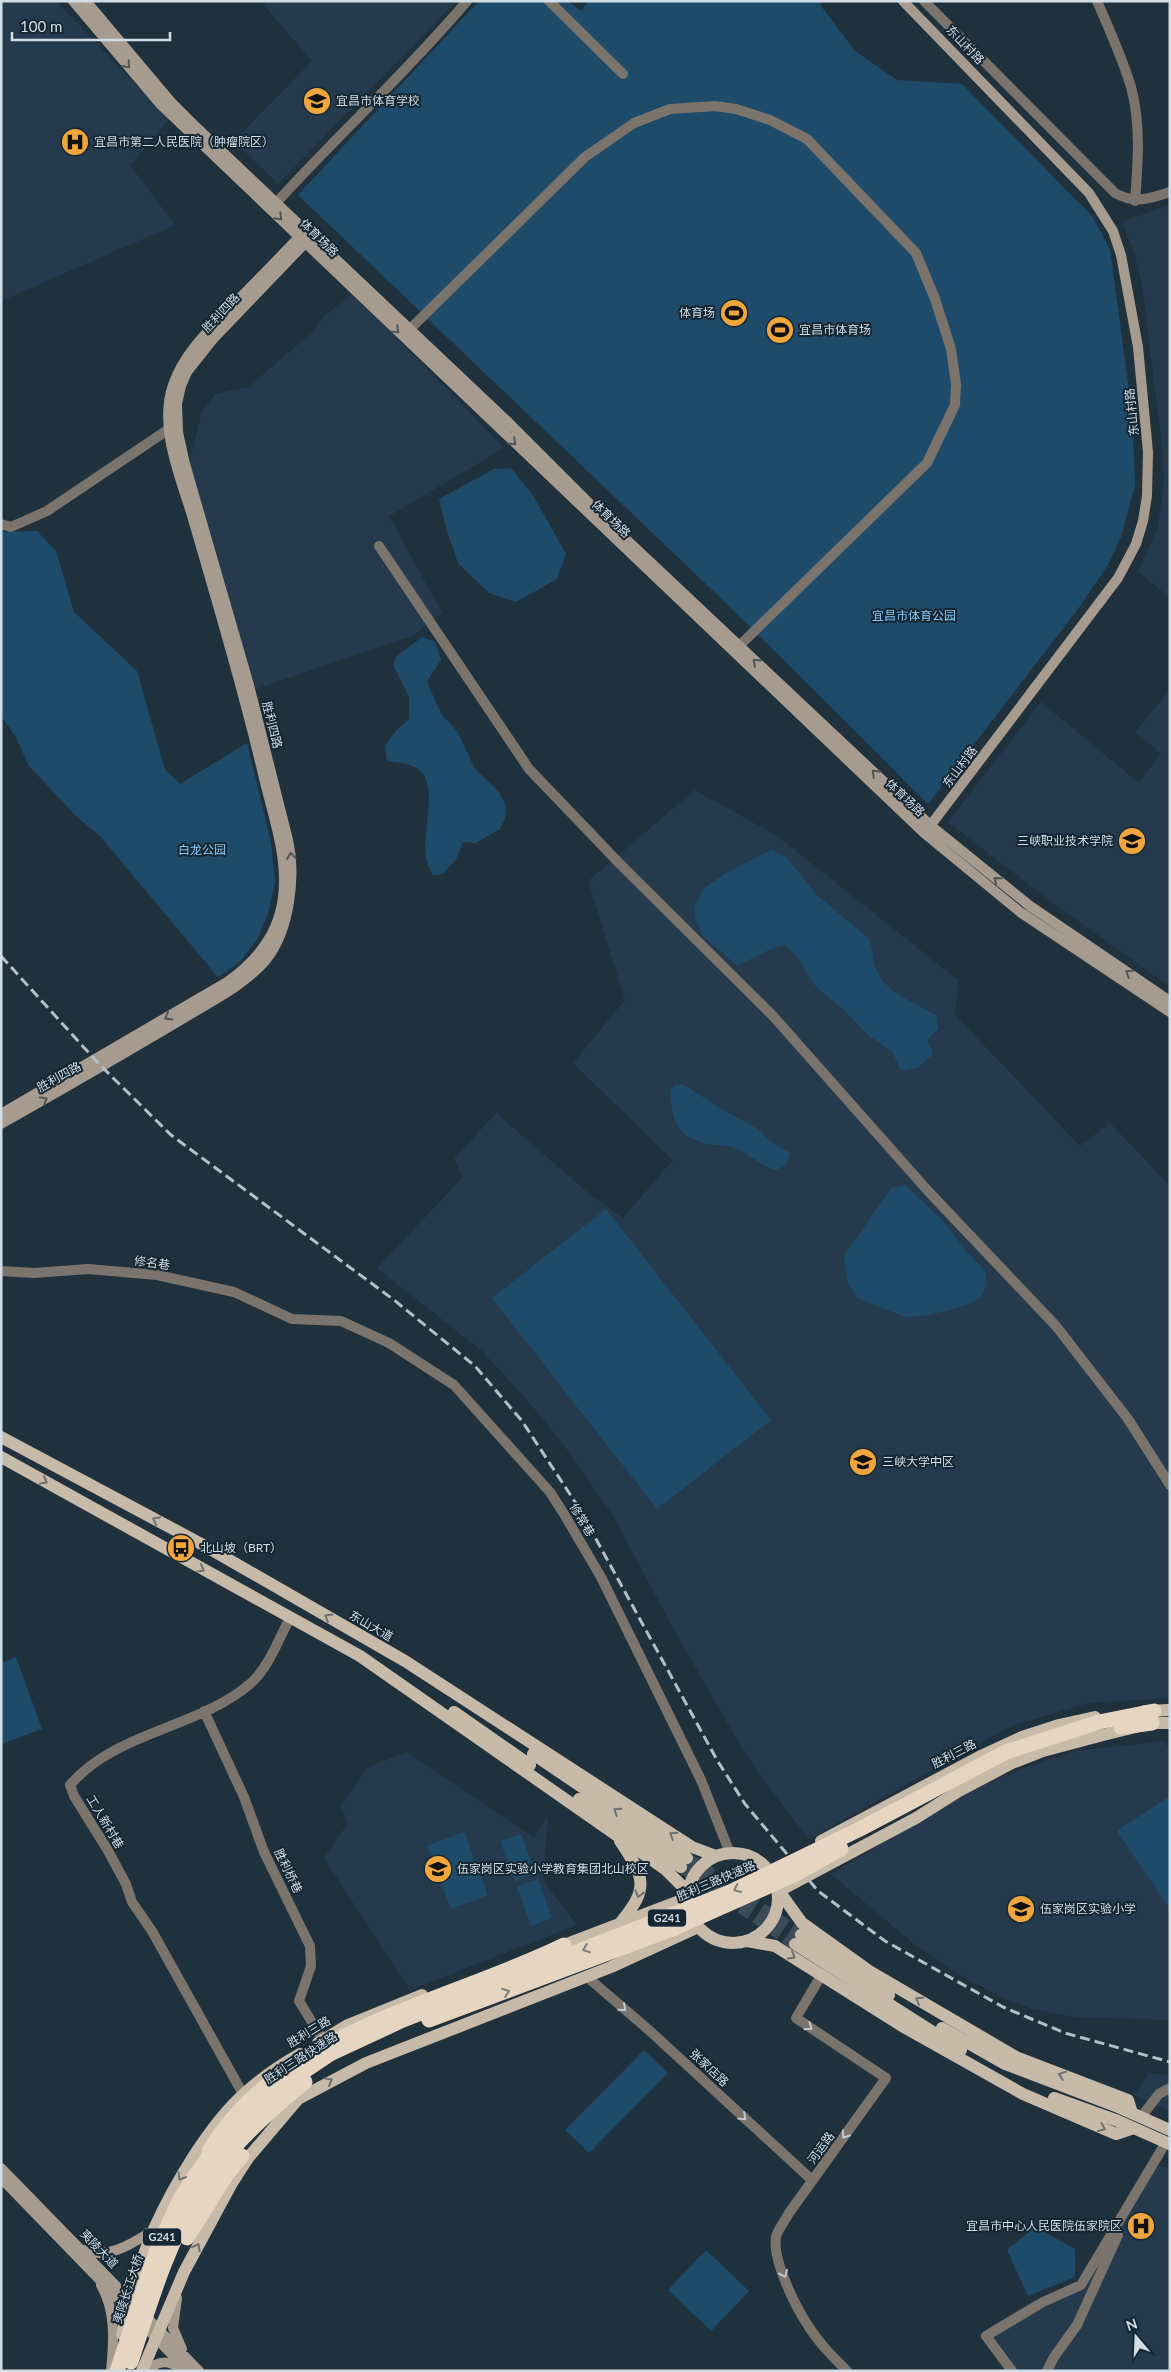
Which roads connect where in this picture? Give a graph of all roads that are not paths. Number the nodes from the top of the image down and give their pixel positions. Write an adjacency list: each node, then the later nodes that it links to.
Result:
1 (73, 1): 8 (main road, 体育场路)
2 (467, 1): 12 (street)
3 (549, 1): 9 (street)
4 (903, 1): 19 (main road, 东山村路)
5 (924, 1): 11 (street)
6 (1097, 1): 11 (street)
7 (92, 4): 8 (street); 12 (main road, 体育场路)
8 (87, 19): 13 (main road, 体育场路, one-way to 13)
9 (623, 74)
10 (1170, 192): 11 (street)
11 (1135, 201)
12 (277, 202): 13 (main road, 体育场路)
13 (305, 236): 14 (main road, 体育场路); 15 (main road, 胜利四路); 19 (main road, 体育场路, one-way to 19); 23 (main road, 胜利四路, one-way to 13)
14 (410, 329): 18 (main road, 体育场路); 18 (street)
15 (169, 429): 16 (street); 22 (main road, 胜利四路, one-way to 22)
16 (1, 524)
17 (378, 546): 28 (street)
18 (739, 646): 19 (main road, 体育场路, one-way to 18)
19 (927, 830): 20 (main road, 体育场路, one-way to 19); 21 (main road, 体育场路)
20 (1170, 1001)
21 (1170, 1012)
22 (1, 1114)
23 (1, 1124)
24 (1, 1271): 25 (street, 修名巷)
25 (292, 1319): 37 (street, 修常巷)
26 (1, 1437): 30 (main road, 东山大道, one-way to 26)
27 (1, 1457): 29 (main road, one-way to 29)
28 (1170, 1485)
29 (290, 1618): 31 (main road); 33 (street, 工人新村巷)
30 (371, 1642): 31 (main road, one-way to 30); 38 (main road, 东山大道, one-way to 30)
31 (360, 1656): 36 (main road)
32 (1170, 1710): 34 (main road, 胜利三路 / G241)
33 (204, 1711): 48 (street, 胜利桥巷); 50 (street, 工人新村巷)
34 (1153, 1717): 35 (main road, 胜利三路 / G241); 39 (main road, 胜利三路 / G241); 40 (main road, 胜利三路 / G241); 53 (highway, 胜利三路快速路 / G241, bridge)
35 (1170, 1723)
36 (616, 1835): 41 (main road); 42 (main road, one-way to 42)
37 (730, 1853): 38 (main road); 39 (main road)
38 (716, 1856): 41 (main road)
39 (767, 1868): 40 (main road)
40 (779, 1891): 44 (main road); 52 (main road, one-way to 40)
41 (687, 1895): 42 (main road, 胜利三路); 43 (main road)
42 (620, 1923): 45 (main road, 胜利三路, one-way to 45)
43 (698, 1928): 44 (main road); 47 (main road)
44 (747, 1941): 46 (main road, one-way to 46)
45 (564, 1945): 48 (main road, 胜利三路); 57 (highway, bridge)
46 (822, 1974): 54 (main road, one-way to 54); 59 (street, 河运路, one-way to 59)
47 (586, 1976): 51 (main road, one-way to 47); 59 (street, 张家店路, one-way to 59)
48 (324, 2040): 50 (main road, 胜利三路)
49 (1170, 2088): 52 (street)
50 (243, 2094): 61 (main road, 胜利三路, one-way to 61)
51 (298, 2100): 64 (main road, one-way to 51); 67 (highway, bridge)
52 (1137, 2115): 54 (main road); 55 (main road)
53 (246, 2126): 57 (highway, 夷陵长江大桥 / G241, bridge); 67 (highway, 夷陵长江大桥 / G241, bridge)
54 (1134, 2128): 55 (main road)
55 (1169, 2139): 60 (street)
56 (1, 2168): 62 (main road, 夷陵大道)
57 (194, 2177): 70 (highway, 夷陵长江大桥 / G241, bridge)
58 (1, 2178): 63 (main road, 夷陵大道)
59 (812, 2180): 74 (street, 河运路, one-way to 74)
60 (1134, 2200): 75 (street); 76 (street)
61 (154, 2230): 62 (main road); 65 (main road, 胜利三路)
62 (82, 2250): 65 (main road, 夷陵大道)
63 (86, 2264): 65 (main road, 夷陵大道); 69 (main road)
64 (184, 2272): 66 (main road); 68 (main road)
65 (130, 2305): 66 (main road, 夷陵大道); 69 (main road, 胜利三路)
66 (157, 2334): 68 (main road, 夷陵大道); 72 (main road)
67 (139, 2336): 71 (highway, 夷陵长江大桥 / G241, bridge)
68 (192, 2370): 73 (main road)
69 (112, 2371)
70 (117, 2371)
71 (128, 2371)
72 (142, 2371)
73 (148, 2371)
74 (847, 2371)
75 (1012, 2371)
76 (1047, 2371)

